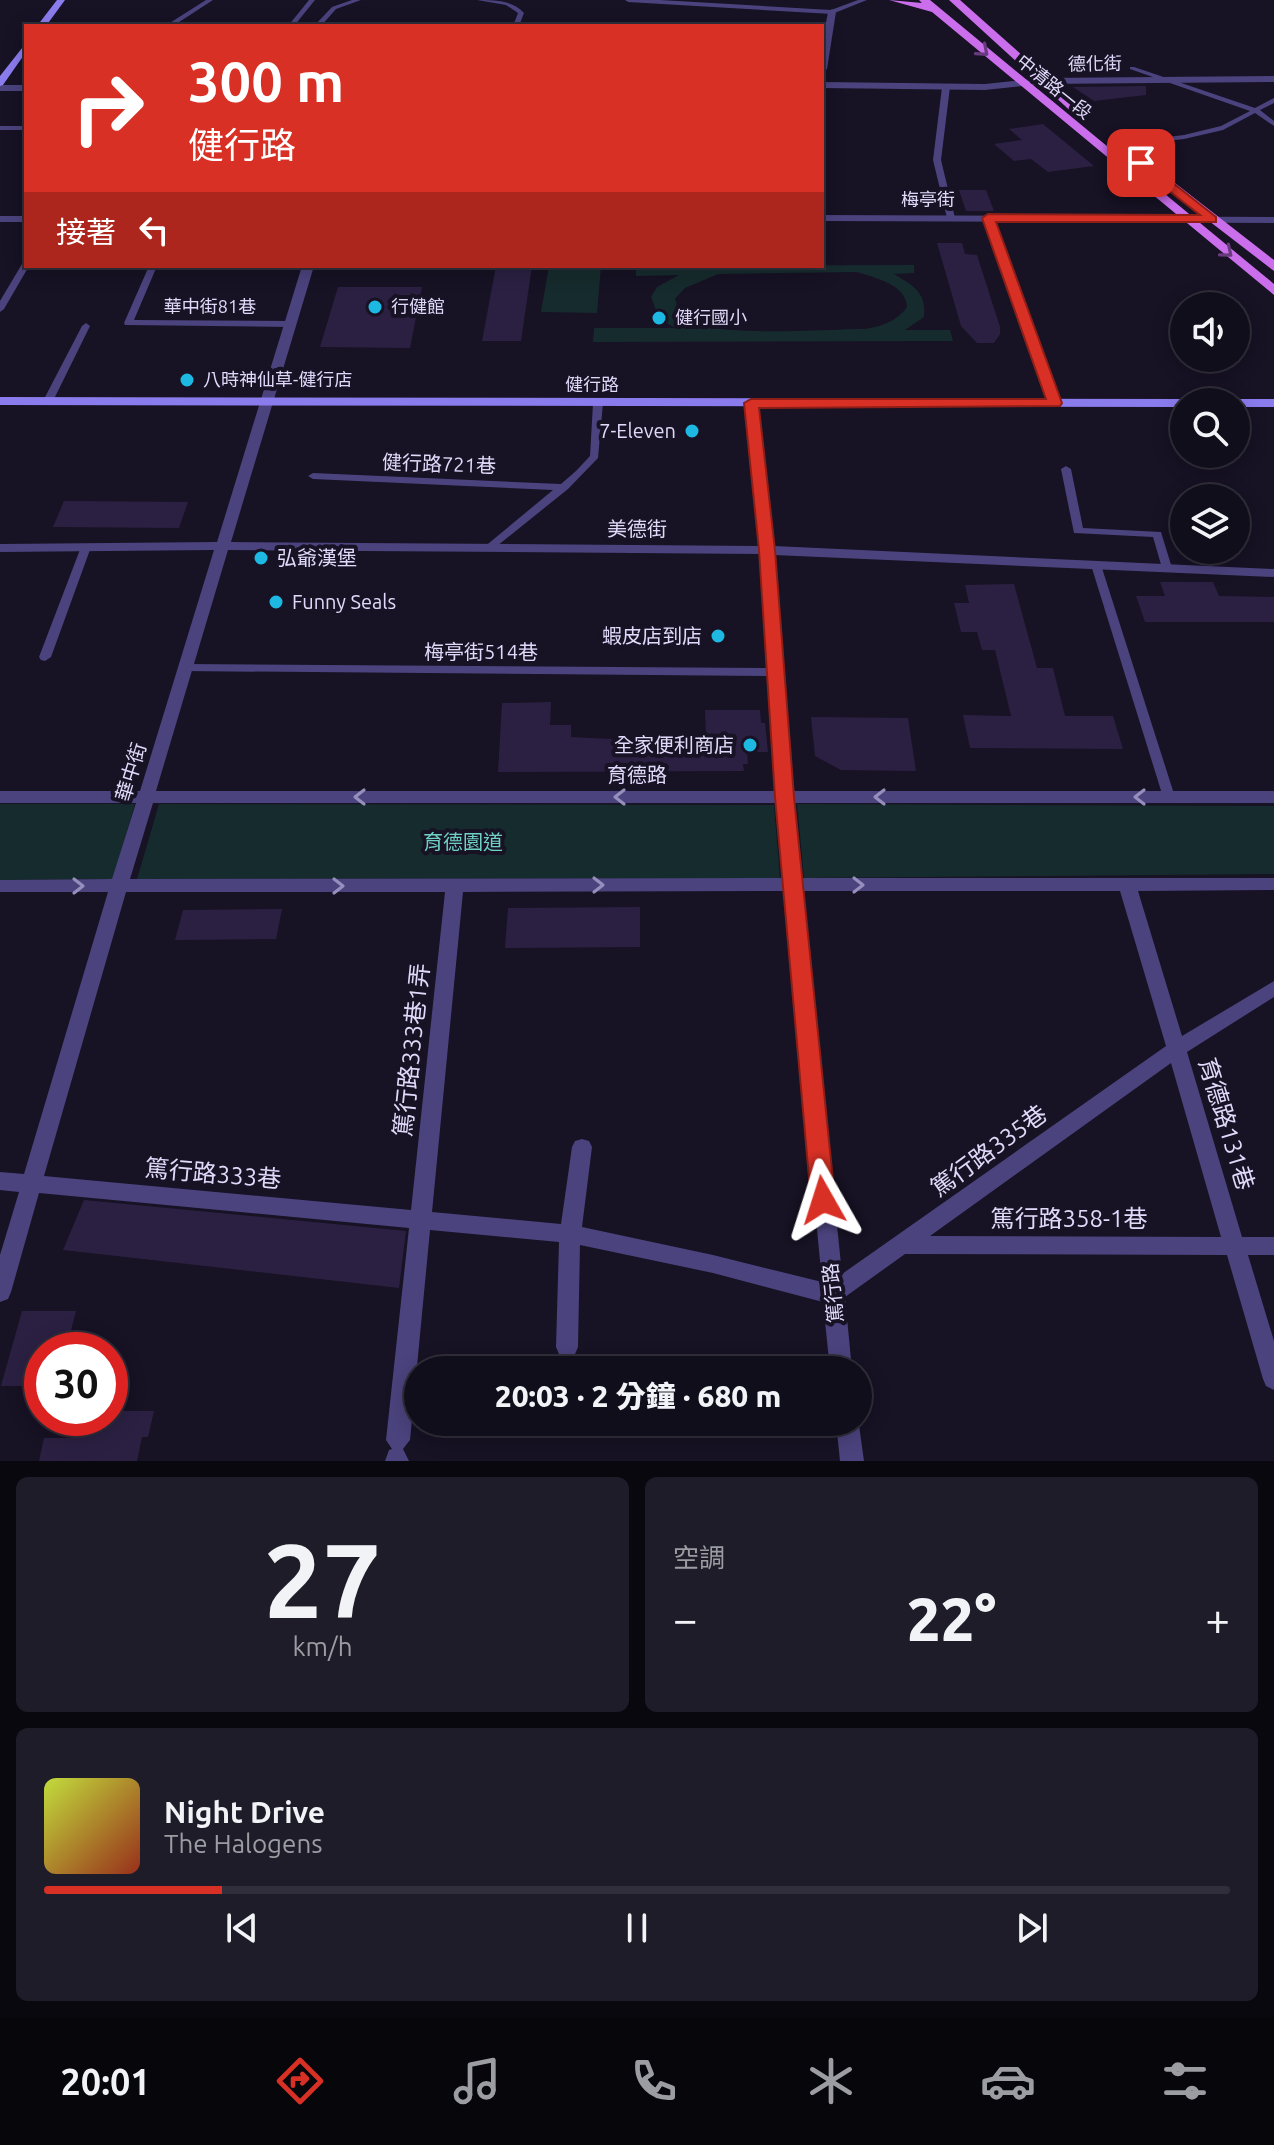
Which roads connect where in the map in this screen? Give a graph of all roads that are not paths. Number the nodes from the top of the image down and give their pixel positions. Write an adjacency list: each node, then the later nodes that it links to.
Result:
1 (61, 0): 13 (street)
2 (210, 0): 14 (lane)
3 (312, 0): 15 (lane)
4 (358, 0): 16 (lane)
5 (480, 0): 17 (lane)
6 (628, 0): 12 (lane)
7 (864, 0): 12 (lane)
8 (894, 0): 11 (main road)
9 (924, 0): 11 (main road, 中清路一段)
10 (960, 2): 23 (main road, 中清路一段)
11 (937, 11): 24 (main road, 中清路一段, one-way to 24)
12 (832, 12): 19 (street)
13 (43, 24)
14 (171, 24)
15 (293, 24)
16 (319, 24)
17 (517, 24)
18 (24, 49): 26 (street)
19 (824, 55)
20 (1132, 68): 21 (lane)
21 (1163, 78): 22 (street, 德化街); 23 (street, 德化街); 30 (lane)
22 (1274, 79)
23 (1041, 81): 24 (street, 德化街); 34 (main road, 中清路一段)
24 (1022, 84): 27 (street, 德化街); 41 (main road, 中清路一段)
25 (824, 85): 27 (street, 德化街)
26 (0, 86): 28 (street)
27 (946, 87): 36 (lane)
28 (24, 88)
29 (1274, 100): 30 (lane)
30 (1255, 110): 31 (lane); 34 (lane)
31 (1274, 124)
32 (0, 128): 33 (lane)
33 (24, 128)
34 (1119, 145): 40 (main road, 中清路一段)
35 (824, 218): 36 (street, 梅亭街)
36 (951, 218): 37 (street, 梅亭街)
37 (988, 218): 41 (street, 梅亭街); 56 (lane)
38 (0, 219): 39 (street)
39 (24, 219)
40 (1212, 219): 41 (street, 梅亭街); 42 (street, 梅亭街); 44 (main road, 中清路一段)
41 (1189, 220): 47 (main road, 中清路一段, one-way to 47)
42 (1274, 220)
43 (24, 267): 48 (lane)
44 (1274, 267)
45 (152, 268): 49 (lane, 華中街81巷)
46 (307, 268): 49 (street, 華中街)
47 (1274, 291)
48 (0, 309)
49 (291, 324): 53 (street, 華中街)
50 (86, 326): 52 (lane)
51 (0, 401): 52 (street, 健行路)
52 (48, 401): 53 (street, 健行路)
53 (266, 401): 54 (street, 健行路); 63 (street, 華中街)
54 (598, 403): 55 (street, 健行路); 62 (lane)
55 (751, 403): 56 (street, 健行路); 67 (street, 篤行路)
56 (1055, 403): 57 (street, 健行路)
57 (1170, 403)
58 (1250, 403): 59 (street)
59 (1274, 403)
60 (1066, 469): 69 (lane)
61 (313, 476): 62 (lane, 健行路721巷)
62 (564, 487): 66 (lane)
63 (222, 546): 64 (street, 美德街); 66 (street, 美德街); 72 (street, 華中街)
64 (86, 547): 65 (street, 美德街); 71 (lane)
65 (0, 548)
66 (488, 548): 67 (street, 美德街)
67 (767, 550): 68 (street, 美德街); 73 (street, 篤行路)
68 (1096, 565): 69 (street, 美德街); 76 (lane)
69 (1167, 568): 70 (street, 美德街)
70 (1274, 573)
71 (45, 657)
72 (185, 668): 73 (lane, 梅亭街514巷); 78 (street, 華中街)
73 (776, 672): 75 (street, 篤行路)
74 (0, 797): 78 (street, 育德路)
75 (785, 797): 76 (street, 育德路, one-way to 75); 78 (street, 育德路, one-way to 78); 82 (street, 篤行路)
76 (1169, 797): 77 (street, 育德路)
77 (1274, 797)
78 (146, 798): 84 (street, 華中街)
79 (1127, 884): 80 (street); 82 (street, one-way to 79); 86 (street, 育德路131巷)
80 (1274, 884)
81 (455, 885): 82 (street, one-way to 82); 84 (street, one-way to 81); 90 (street, 篤行路333巷1弄)
82 (793, 885): 96 (street, 篤行路)
83 (0, 886): 84 (street, one-way to 84)
84 (119, 886): 89 (street, 華中街)
85 (1274, 988): 86 (street, 篤行路335巷)
86 (1176, 1049): 92 (street, 篤行路335巷); 93 (street, 育德路131巷)
87 (582, 1147): 91 (street)
88 (0, 1181): 89 (street, 篤行路333巷)
89 (32, 1183): 90 (street, 篤行路333巷); 95 (street, 華中街)
90 (421, 1219): 91 (street); 101 (street, 篤行路333巷1弄)
91 (570, 1234): 96 (street); 97 (street)
92 (903, 1245): 93 (street, 篤行路358-1巷); 96 (street, 篤行路335巷)
93 (1235, 1246): 94 (street, 篤行路358-1巷); 99 (street, 育德路131巷)
94 (1274, 1246)
95 (0, 1292)
96 (832, 1294): 98 (street, 篤行路)
97 (567, 1347)
98 (839, 1356)
99 (1274, 1379)
100 (849, 1436): 102 (street)
101 (397, 1453)
102 (852, 1461)

